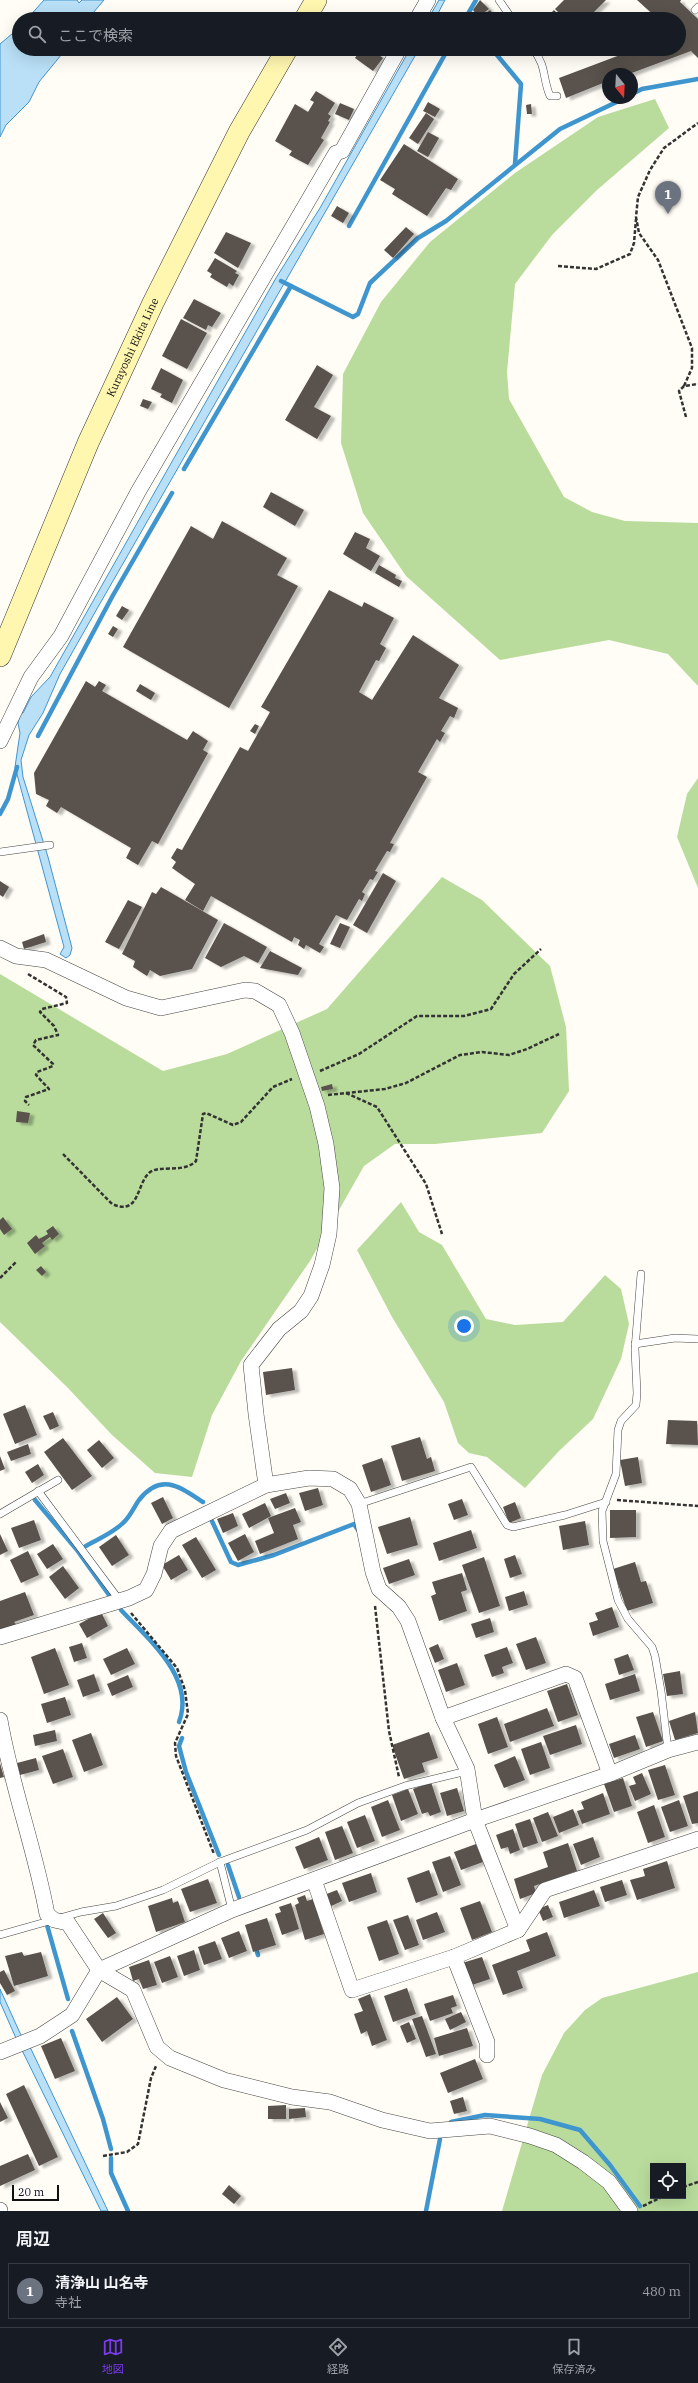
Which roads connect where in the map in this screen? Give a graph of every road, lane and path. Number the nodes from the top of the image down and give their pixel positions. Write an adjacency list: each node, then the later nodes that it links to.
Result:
1 (316, 0): 4 (main road)
2 (428, 0): 5 (street)
3 (499, 0): 6 (lane)
4 (309, 12)
5 (421, 12)
6 (507, 12)
7 (284, 56): 17 (main road, Kurayoshi Ekita Line)
8 (395, 56): 18 (street)
9 (537, 56): 10 (lane)
10 (557, 96)
11 (698, 124): 12 (path)
12 (636, 217): 13 (path); 15 (path)
13 (558, 266)
14 (698, 384): 15 (path)
15 (684, 386): 16 (path)
16 (686, 417)
17 (0, 656)
18 (0, 741)
19 (50, 845): 20 (lane)
20 (0, 852)
21 (0, 948): 23 (street)
22 (541, 949): 25 (path)
23 (24, 957): 25 (street); 28 (path)
24 (559, 1034): 26 (path)
25 (306, 1075): 27 (street); 29 (path)
26 (345, 1093): 27 (path); 30 (path)
27 (313, 1096): 37 (street)
28 (29, 1105)
29 (63, 1154)
30 (442, 1234)
31 (16, 1262): 33 (path)
32 (641, 1274): 35 (lane)
33 (0, 1278)
34 (698, 1339): 35 (lane)
35 (635, 1344): 39 (lane)
36 (58, 1480): 38 (lane)
37 (266, 1485): 40 (street); 44 (street)
38 (38, 1492): 42 (lane); 44 (lane)
39 (607, 1501): 40 (lane); 41 (path); 49 (lane)
40 (359, 1504): 43 (street)
41 (698, 1506)
42 (0, 1514)
43 (376, 1580): 46 (street); 52 (path)
44 (120, 1601): 45 (street); 55 (path)
45 (0, 1637)
46 (443, 1718): 50 (street); 51 (street)
47 (0, 1720): 58 (street)
48 (698, 1742): 49 (street)
49 (668, 1750): 51 (street)
50 (467, 1771): 52 (lane); 53 (street)
51 (610, 1774): 53 (street)
52 (401, 1787): 55 (lane)
53 (475, 1820): 56 (street); 59 (street)
54 (698, 1839): 59 (street)
55 (219, 1862): 57 (lane); 58 (lane)
56 (314, 1880): 57 (street); 61 (street)
57 (232, 1910): 62 (street)
58 (54, 1920): 60 (lane); 62 (street)
59 (518, 1930): 61 (street)
60 (0, 1935)
61 (454, 1956): 64 (street)
62 (99, 1970): 63 (street); 70 (street)
63 (0, 2052)
64 (488, 2055)
65 (159, 2061): 66 (path)
66 (103, 2156)
67 (698, 2182): 68 (path)
68 (686, 2186)
69 (658, 2199): 70 (path)
70 (634, 2210)

